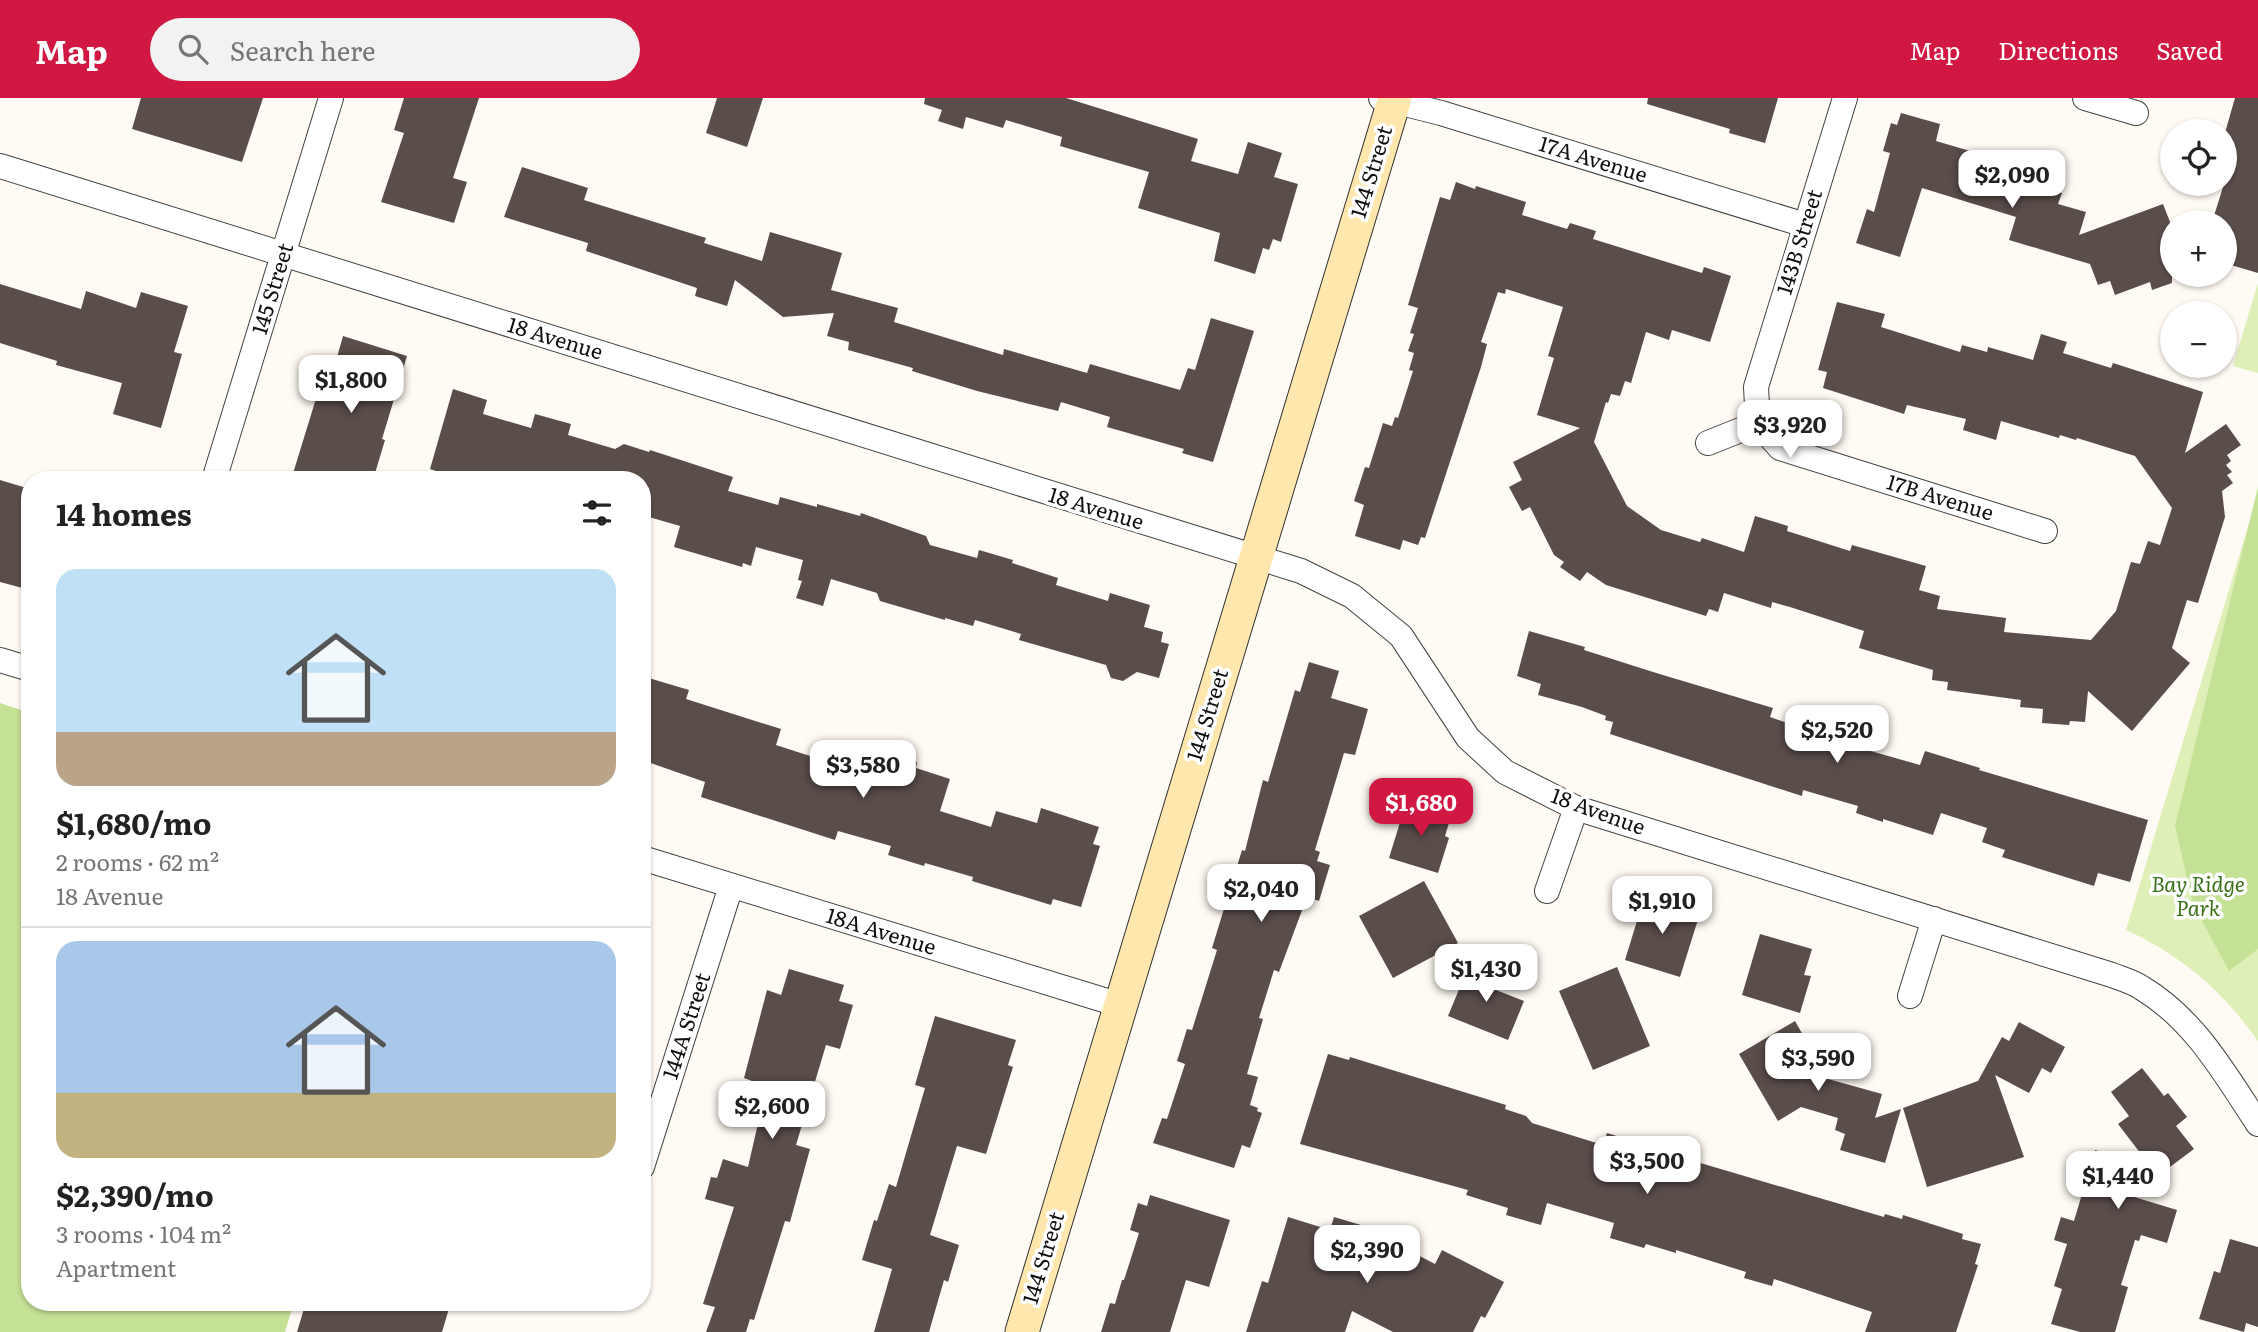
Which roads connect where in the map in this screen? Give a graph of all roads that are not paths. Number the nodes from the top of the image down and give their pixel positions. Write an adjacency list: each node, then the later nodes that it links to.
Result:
1 (331, 98): 8 (street, 145 Street)
2 (1845, 98): 7 (street, 143B Street)
3 (2085, 98): 5 (street)
4 (1390, 99): 7 (street, 17A Avenue); 13 (street, 144 Street)
5 (2136, 113)
6 (0, 166): 8 (street, 18 Avenue)
7 (1805, 225): 9 (street, 143B Street)
8 (283, 255): 11 (street, 145 Street); 13 (street, 18 Avenue)
9 (1758, 423): 10 (street); 12 (street, 17B Avenue)
10 (1708, 443)
11 (217, 471)
12 (2045, 531)
13 (1255, 557): 16 (street, 18 Avenue); 22 (street, 144 Street)
14 (0, 660): 15 (street)
15 (21, 666)
16 (1576, 808): 19 (street); 20 (street, 18 Avenue)
17 (651, 861): 18 (street, 18A Avenue)
18 (731, 886): 22 (street, 18A Avenue); 24 (street, 144A Street)
19 (1547, 891)
20 (1934, 919): 21 (street); 23 (street, 18 Avenue)
21 (1910, 996)
22 (1120, 1005): 25 (street, 144 Street)
23 (2258, 1124)
24 (651, 1139)
25 (1021, 1332)

